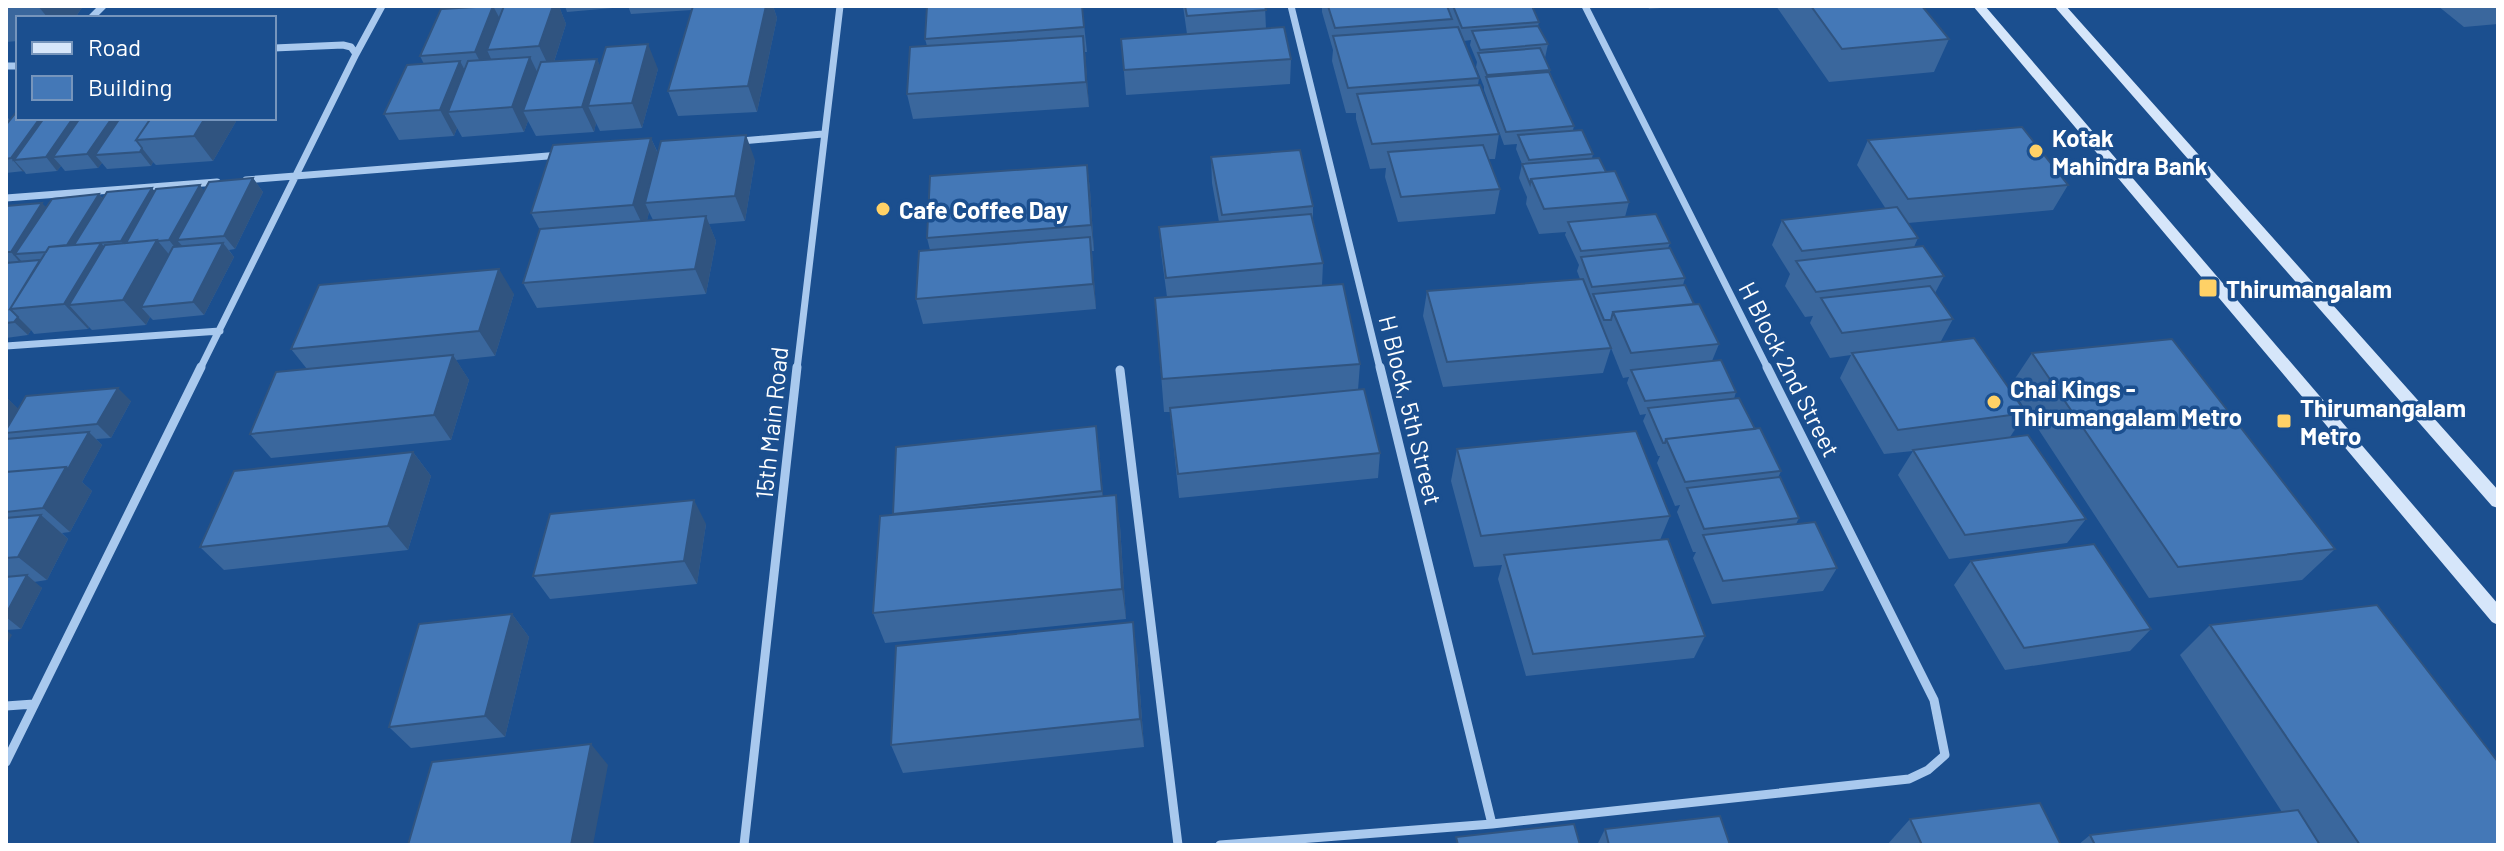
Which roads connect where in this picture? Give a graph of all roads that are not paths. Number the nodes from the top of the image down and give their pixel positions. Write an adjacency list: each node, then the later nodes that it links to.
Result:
1 (382, 6): 8 (street)
2 (840, 6): 9 (street, 15th Main Road)
3 (1291, 6): 22 (street, H Block, 5th Street)
4 (1585, 6): 22 (street, H Block 2nd Street)
5 (1979, 6): 18 (main road)
6 (2060, 6): 17 (main road)
7 (276, 48): 8 (street)
8 (356, 54): 12 (street)
9 (823, 134): 10 (street); 23 (street, 15th Main Road)
10 (729, 142)
11 (574, 154): 12 (street)
12 (294, 176): 13 (street); 14 (street)
13 (6, 198)
14 (220, 331): 15 (street); 19 (street)
15 (6, 346)
16 (1120, 370): 24 (street)
17 (2498, 501)
18 (2498, 617)
19 (34, 704): 20 (street); 21 (street)
20 (6, 706)
21 (6, 762)
22 (1492, 824): 25 (street)
23 (744, 845)
24 (1178, 845)
25 (1220, 845)

